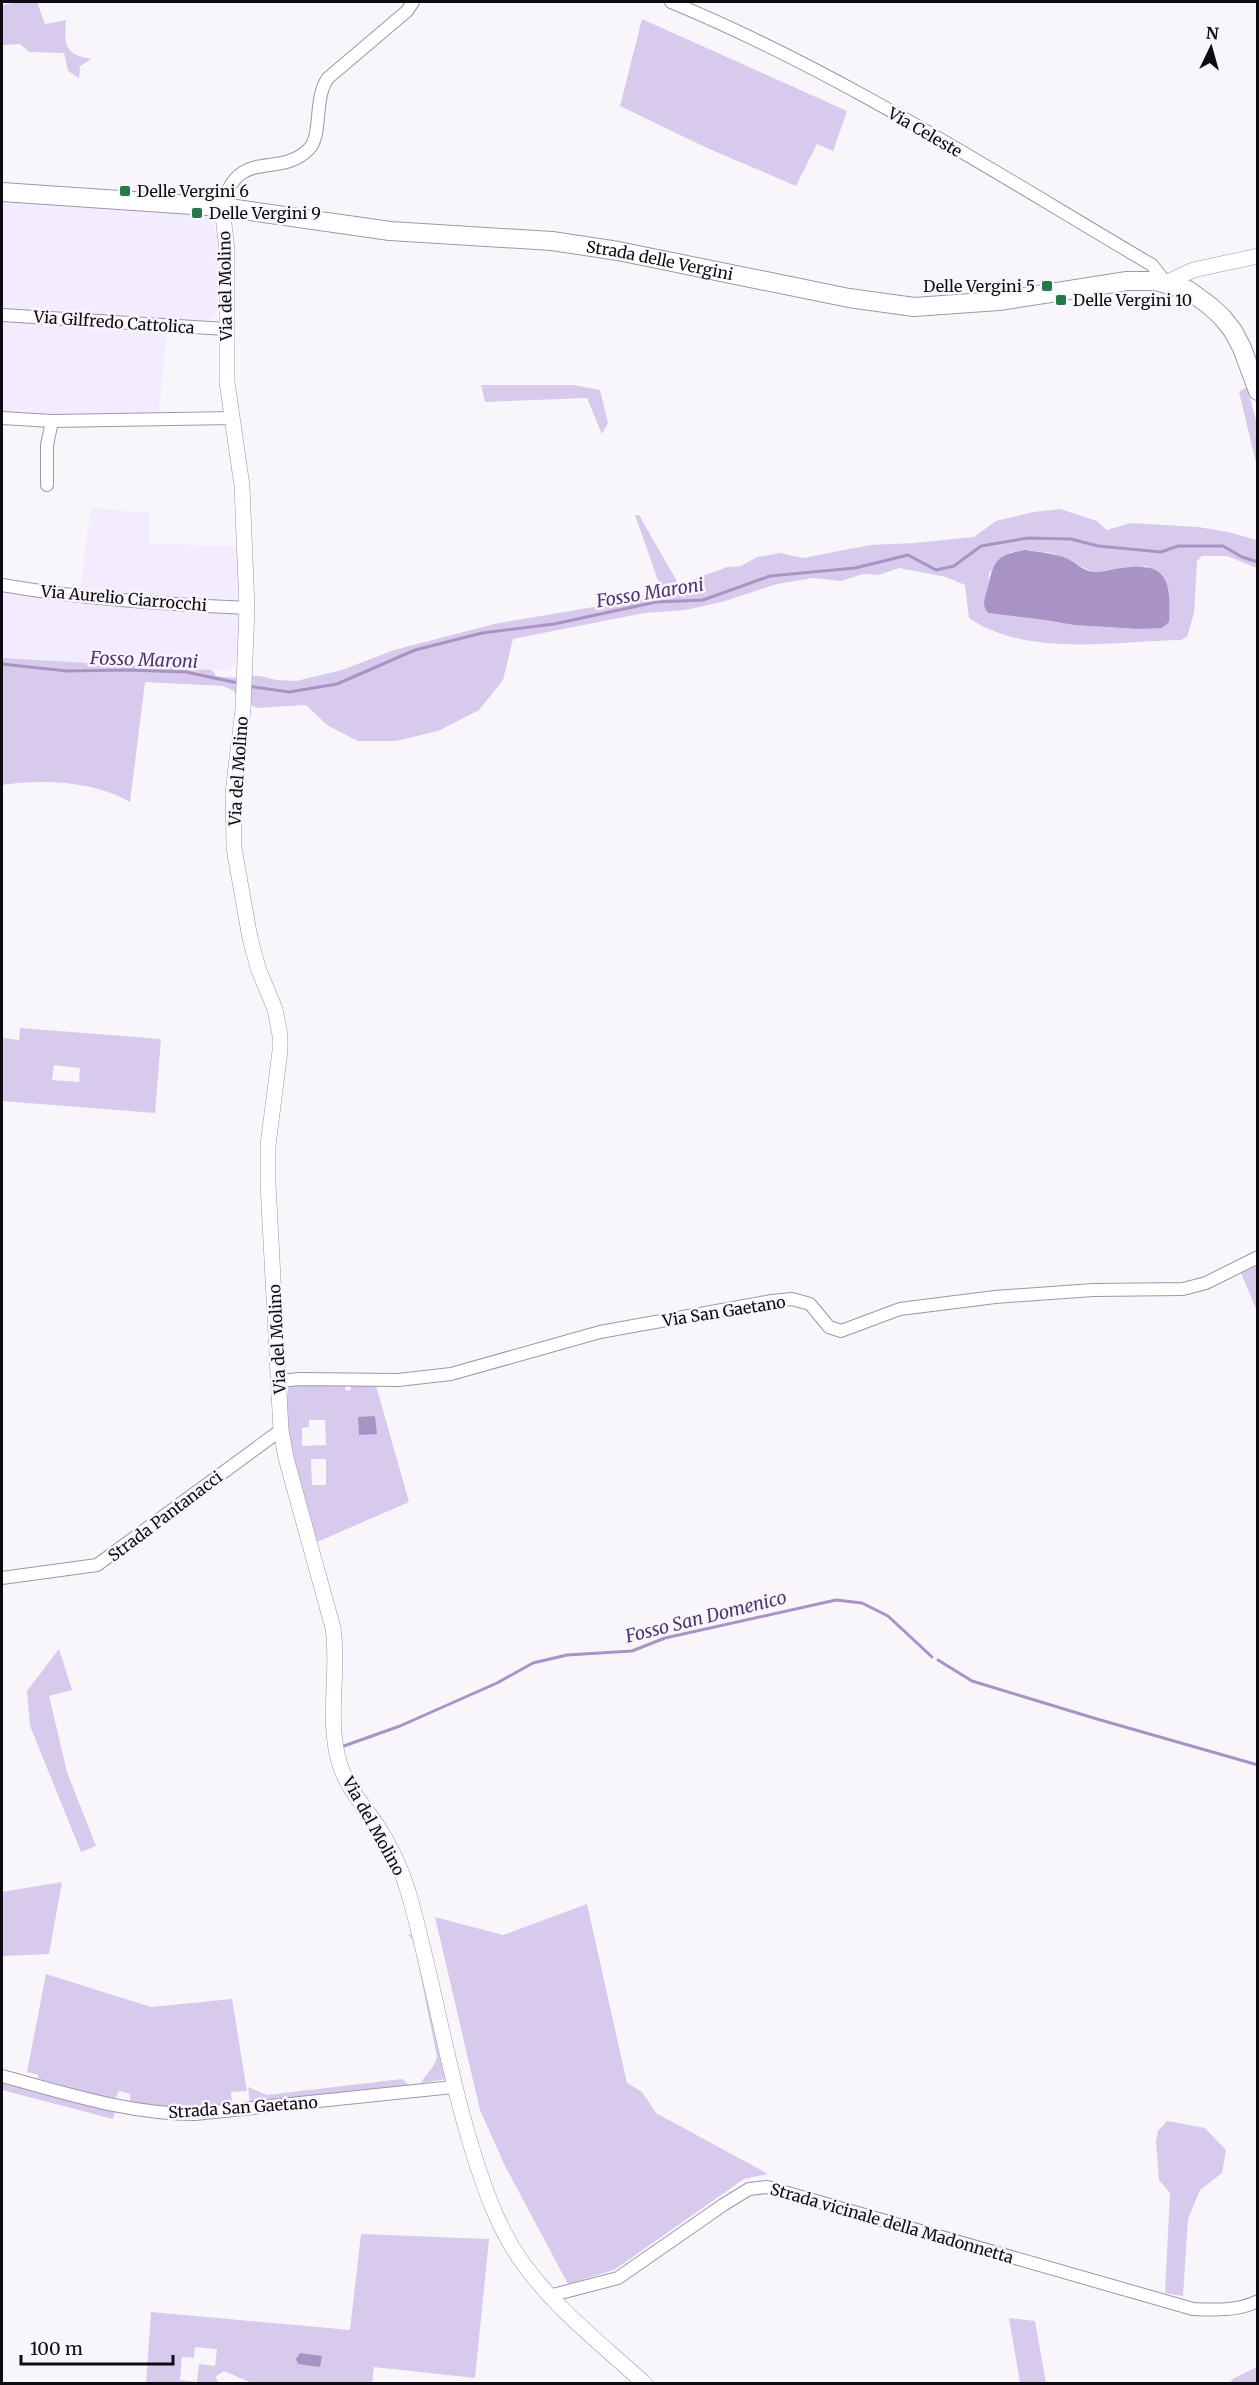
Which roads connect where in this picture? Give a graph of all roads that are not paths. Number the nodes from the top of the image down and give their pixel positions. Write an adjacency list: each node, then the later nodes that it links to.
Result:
1 (413, 2): 4 (street)
2 (671, 2): 6 (street, Via Celeste)
3 (2, 192): 4 (main road, Strada delle Vergini)
4 (222, 207): 6 (main road, Strada delle Vergini); 8 (street, Via del Molino)
5 (1257, 256): 6 (street)
6 (1166, 283): 9 (main road, Strada delle Vergini)
7 (2, 315): 8 (street, Via Gilfredo Cattolica)
8 (226, 330): 11 (street, Via del Molino)
9 (1257, 391)
10 (2, 418): 12 (street)
11 (232, 418): 12 (street); 15 (street, Via del Molino)
12 (52, 421): 13 (street)
13 (47, 485)
14 (2, 585): 15 (street, Via Aurelio Ciarrocchi)
15 (247, 608): 17 (street, Via del Molino)
16 (1257, 1257): 17 (street, Via San Gaetano)
17 (279, 1381): 18 (street, Via del Molino)
18 (281, 1430): 19 (street, Strada Pantanacci); 21 (street, Via del Molino)
19 (2, 1578)
20 (2, 2076): 21 (street, Strada San Gaetano)
21 (453, 2087): 22 (street, Via del Molino)
22 (549, 2296): 23 (street, Strada vicinale della Madonnetta); 24 (street, Via del Molino)
23 (1257, 2301)
24 (645, 2384)

